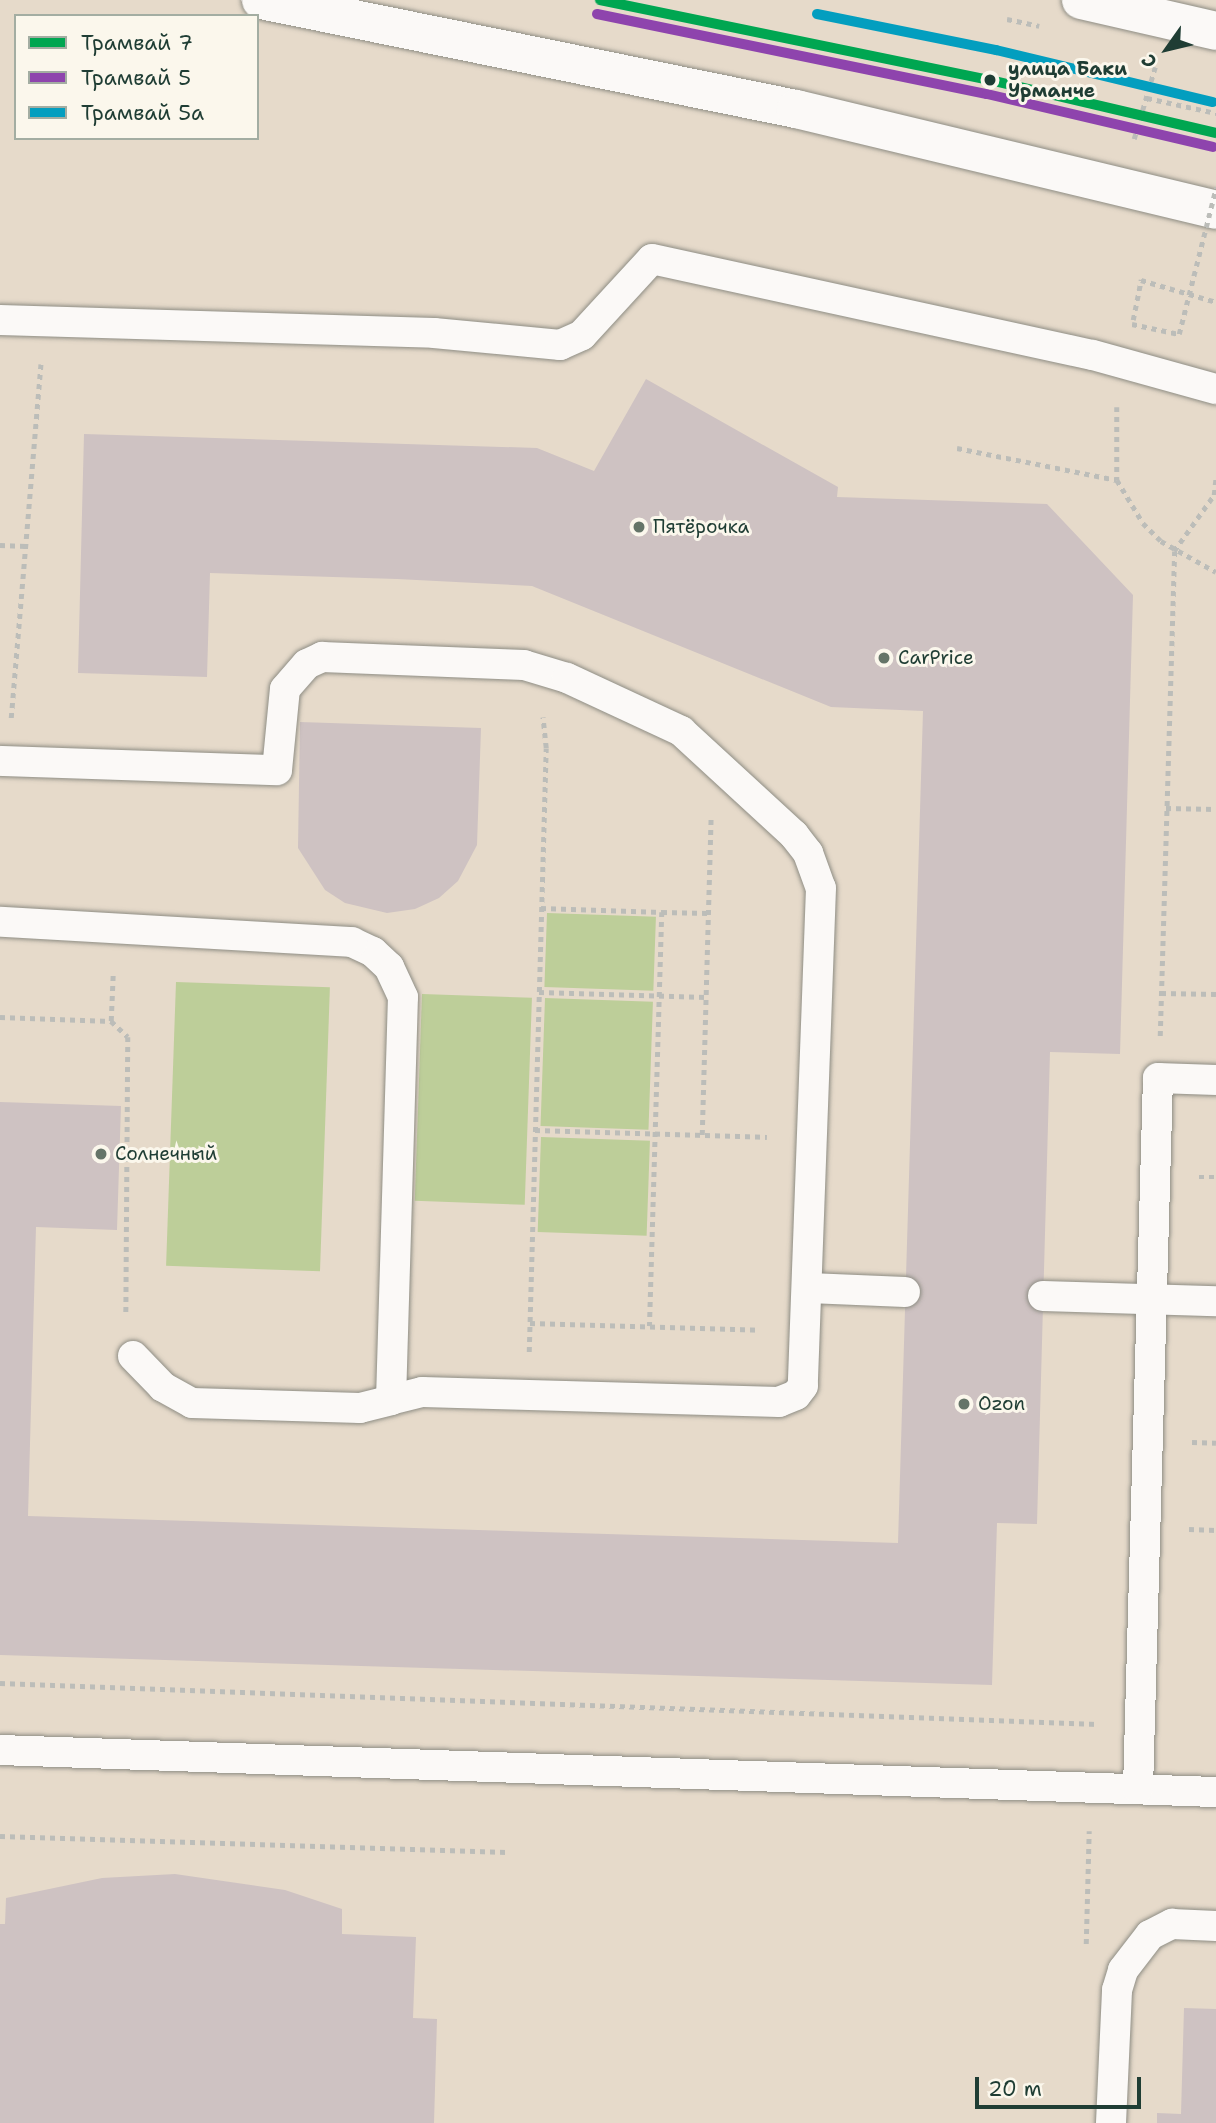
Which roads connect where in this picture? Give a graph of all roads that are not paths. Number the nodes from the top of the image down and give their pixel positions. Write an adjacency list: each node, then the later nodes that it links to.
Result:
1 (261, 0): 5 (main road)
2 (1081, 0): 3 (main road)
3 (1156, 8): 4 (main road)
4 (1216, 31)
5 (1216, 210)
6 (0, 320): 7 (lane)
7 (1216, 389)
8 (4, 761): 11 (lane)
9 (0, 922): 17 (lane)
10 (1216, 1080): 14 (lane)
11 (809, 1289): 12 (lane); 17 (lane)
12 (905, 1292)
13 (1043, 1296): 14 (lane)
14 (1152, 1299): 15 (lane); 19 (lane)
15 (1216, 1301)
16 (133, 1356): 17 (lane)
17 (391, 1400)
18 (0, 1750): 19 (lane)
19 (1138, 1789): 20 (lane)
20 (1216, 1792)
21 (1216, 1926): 22 (lane)
22 (1111, 2123)

